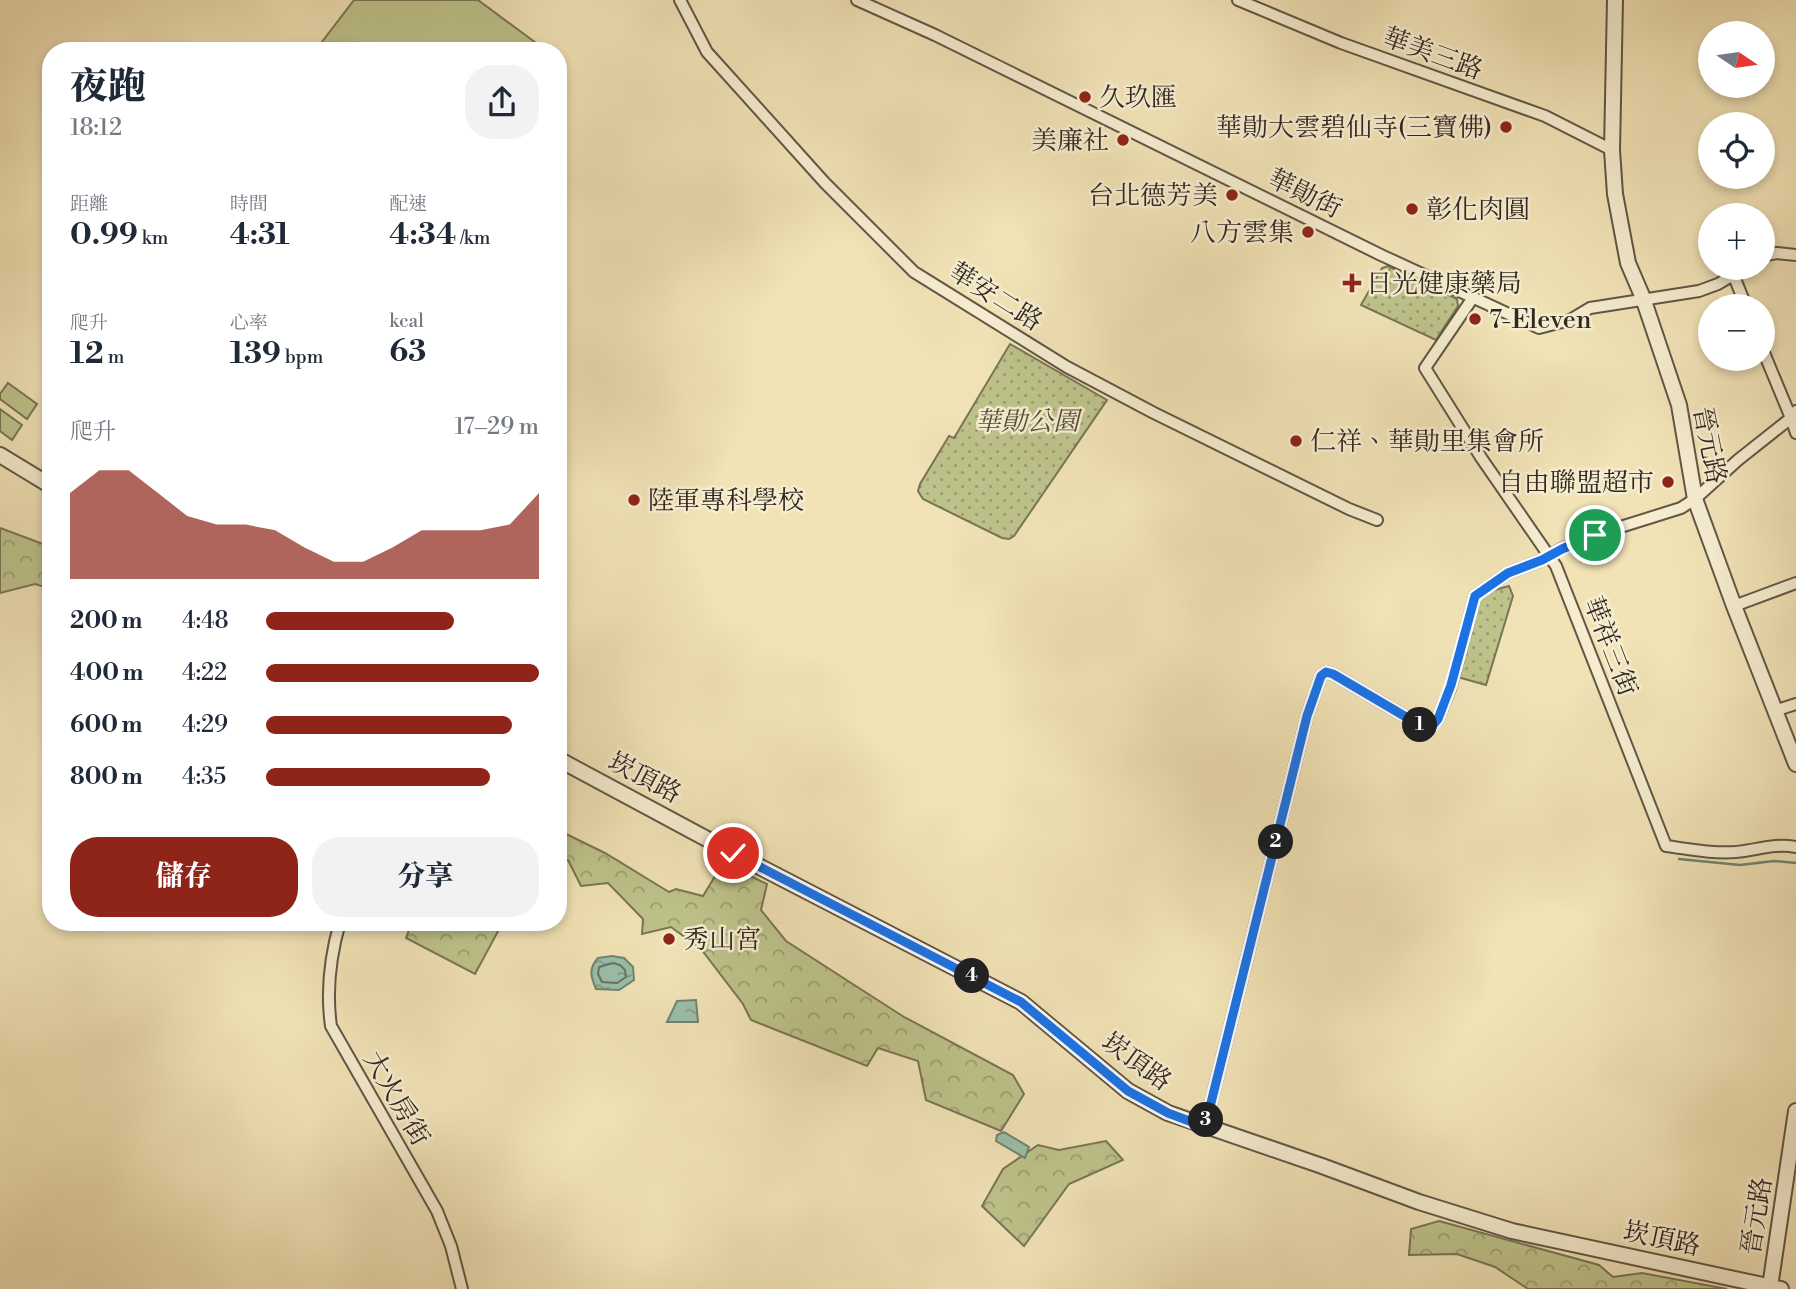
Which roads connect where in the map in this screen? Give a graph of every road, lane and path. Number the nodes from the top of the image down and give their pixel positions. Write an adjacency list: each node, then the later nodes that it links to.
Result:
1 (680, 0): 17 (street, 華安二路)
2 (857, 0): 10 (street, 華勛街)
3 (1238, 0): 5 (street, 華美三路)
4 (1615, 0): 5 (street, 晉元路)
5 (1612, 149): 9 (street, 晉元路)
6 (1775, 253): 7 (street)
7 (1796, 255)
8 (1724, 280): 9 (street, 華勛街)
9 (1643, 298): 10 (street, 華勛街); 16 (street, 晉元路)
10 (1472, 299): 18 (street, 華祥三街)
11 (1773, 371): 12 (street)
12 (1793, 415): 13 (street); 16 (street)
13 (1796, 433)
14 (0, 455): 15 (street)
15 (42, 481)
16 (1696, 499): 18 (street); 20 (street, 晉元路)
17 (1377, 520)
18 (1549, 556): 25 (street, 華祥三街); 28 (street)
19 (1796, 583): 20 (street)
20 (1734, 606): 22 (street, 晉元路)
21 (1796, 704): 22 (street)
22 (1774, 710): 24 (street, 晉元路)
23 (567, 763): 28 (street, 崁頂路)
24 (1796, 764)
25 (1796, 847)
26 (338, 931): 30 (street, 大火房街)
27 (1796, 1111): 29 (street, 晉元路)
28 (1205, 1127): 29 (street, 崁頂路)
29 (1775, 1288)
30 (462, 1289)

